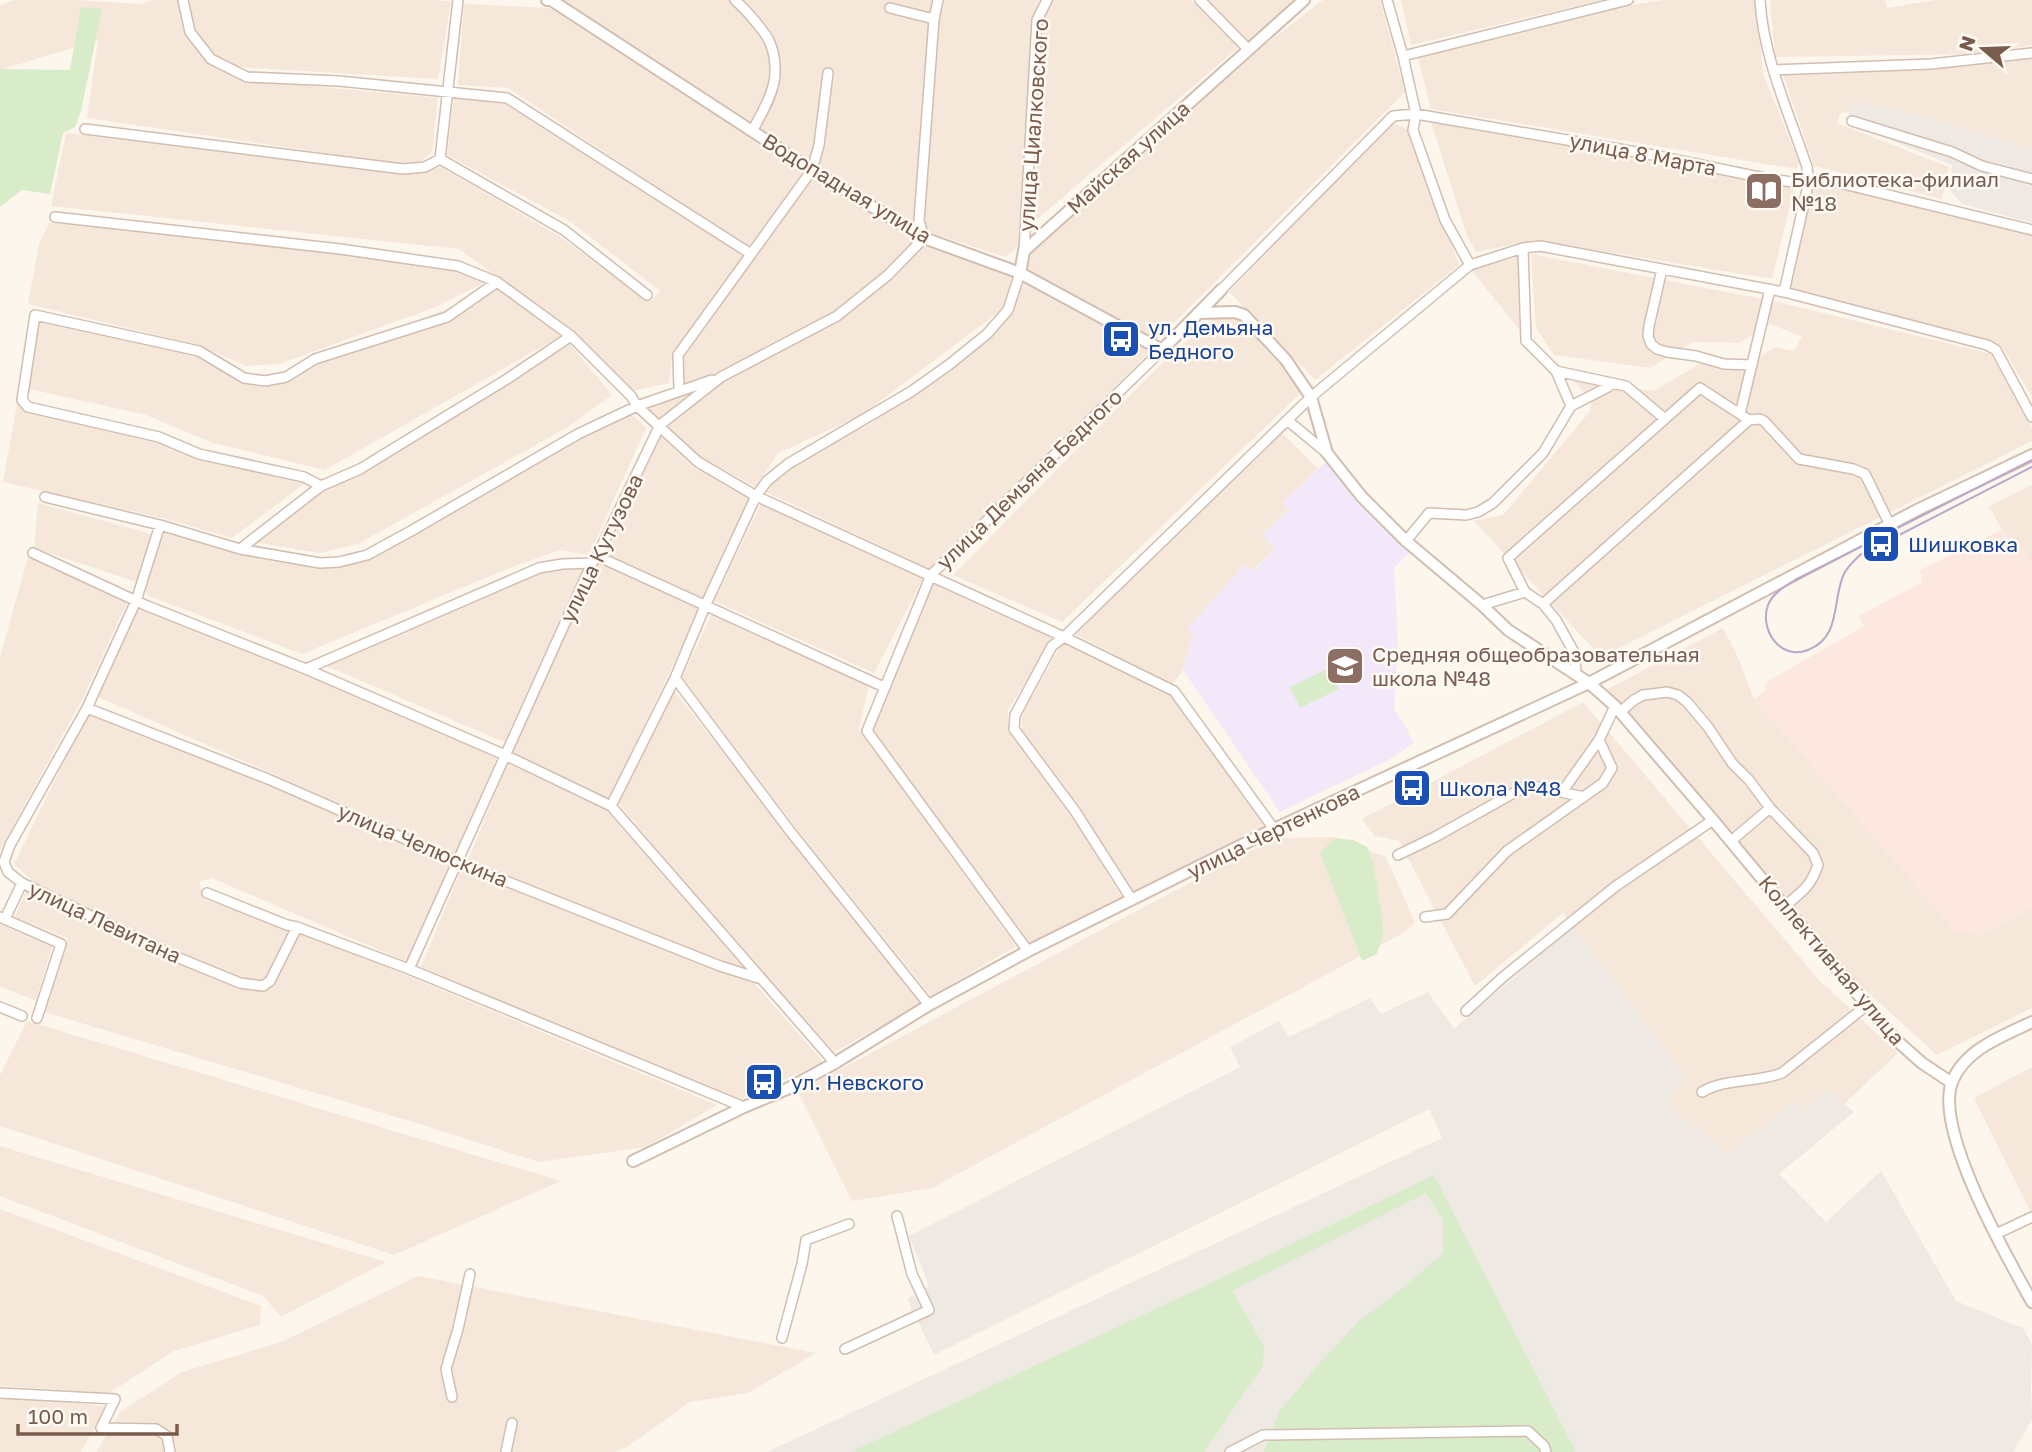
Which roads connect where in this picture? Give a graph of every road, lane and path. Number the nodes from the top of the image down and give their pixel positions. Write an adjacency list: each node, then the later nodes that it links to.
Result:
1 (183, 0): 19 (street)
2 (458, 0): 19 (street)
3 (547, 0): 23 (street, Водопадная улица)
4 (735, 0): 23 (street)
5 (938, 0): 13 (street)
6 (1047, 0): 32 (street, улица Циалковского)
7 (1200, 0): 14 (street)
8 (1304, 0): 14 (street, Майская улица)
9 (1387, 0): 16 (street)
10 (1628, 0): 16 (street)
11 (1760, 0): 17 (street)
12 (890, 8): 13 (street)
13 (934, 19): 30 (street)
14 (1248, 49): 32 (street, Майская улица)
15 (2032, 53): 17 (street)
16 (1403, 56): 20 (street)
17 (1774, 70): 27 (street)
18 (828, 73): 25 (street)
19 (448, 91): 24 (street); 33 (street)
20 (1416, 114): 27 (street, улица 8 Марта); 34 (street); 39 (street, улица Демьяна Бедного)
21 (1852, 121): 26 (street)
22 (86, 129): 24 (street)
23 (752, 131): 25 (street, Водопадная улица)
24 (440, 159): 41 (street)
25 (813, 170): 30 (street, Водопадная улица); 33 (street)
26 (2032, 179)
27 (1809, 181): 29 (street, улица 8 Марта); 40 (street)
28 (55, 217): 37 (street)
29 (2032, 230)
30 (924, 237): 36 (street, Водопадная улица); 47 (street, улица Кутузова)
31 (1523, 248): 34 (street); 35 (street); 46 (street)
32 (1024, 251): 36 (street)
33 (751, 254): 49 (street)
34 (1470, 265): 50 (street)
35 (1662, 269): 38 (street); 45 (street)
36 (1020, 273): 44 (street, Водопадная улица); 62 (street)
37 (497, 282): 43 (street); 61 (street)
38 (1770, 289): 40 (street); 45 (street)
39 (1222, 290): 42 (street, улица Демьяна Бедного)
40 (1784, 292): 54 (street)
41 (647, 295)
42 (1198, 313): 44 (street, улица Демьяна Бедного); 50 (street)
43 (570, 336): 51 (street); 61 (street)
44 (1162, 350): 70 (street, улица Демьяна Бедного)
45 (1752, 365): 53 (street)
46 (1556, 371): 48 (street); 52 (street)
47 (721, 377): 49 (street); 58 (street, улица Кутузова)
48 (1612, 383): 52 (street); 55 (street)
49 (679, 391): 51 (street)
50 (1311, 397): 56 (street); 59 (street)
51 (637, 406): 58 (street); 67 (street)
52 (1572, 406): 66 (street)
53 (1740, 414): 55 (street); 57 (street)
54 (2032, 417)
55 (1665, 419): 71 (street)
56 (1287, 420): 59 (street); 76 (street)
57 (1749, 420): 65 (street); 74 (street)
58 (660, 425): 62 (street); 69 (street, улица Кутузова)
59 (1327, 453): 66 (street, Коллективная улица)
60 (2032, 455): 65 (street, улица Чертенкова)
61 (321, 486): 67 (street)
62 (757, 496): 70 (street); 73 (street)
63 (45, 497): 64 (street)
64 (160, 525): 67 (street); 72 (street)
65 (1890, 525): 80 (street, улица Чертенкова)
66 (1406, 541): 75 (street, Коллективная улица)
67 (240, 549)
68 (33, 553): 72 (street)
69 (594, 559): 73 (street); 77 (street); 85 (street, улица Кутузова)
70 (931, 575): 76 (street); 81 (street, улица Демьяна Бедного)
71 (1525, 592): 74 (street); 75 (street)
72 (136, 601): 77 (street); 82 (street)
73 (706, 604): 79 (street); 81 (street)
74 (1543, 604): 78 (street)
75 (1482, 605): 78 (street, Коллективная улица)
76 (1064, 637): 91 (street); 99 (street)
77 (306, 669): 85 (street)
78 (1576, 675): 80 (street, Коллективная улица)
79 (674, 678): 88 (street); 107 (street)
80 (1590, 683): 83 (street, Коллективная улица); 91 (street, улица Чертенкова)
81 (884, 687): 104 (street, улица Демьяна Бедного)
82 (87, 708): 94 (street); 96 (street, улица Челюскина)
83 (1618, 709): 84 (street); 89 (street); 90 (street, Коллективная улица)
84 (1599, 740): 86 (street); 87 (street)
85 (505, 755): 88 (street); 96 (street, улица Кутузова)
86 (1562, 792): 87 (street); 95 (street)
87 (1584, 797): 101 (street)
88 (611, 806): 106 (street)
89 (1770, 808): 93 (street); 100 (street)
90 (1713, 820): 93 (street, Коллективная улица); 110 (street)
91 (1274, 829): 99 (street, улица Чертенкова)
92 (0, 841): 94 (street)
93 (1731, 841): 100 (street, Коллективная улица)
94 (10, 845): 97 (street, улица Левитана)
95 (1398, 855)
96 (458, 862): 105 (street, улица Кутузова); 106 (street, улица Челюскина)
97 (22, 883): 102 (street); 103 (street, улица Левитана)
98 (207, 893): 103 (street)
99 (1132, 900): 104 (street, улица Чертенкова)
100 (1785, 906): 108 (street, Коллективная улица)
101 (1425, 917)
102 (3, 918): 112 (street)
103 (298, 927): 105 (street)
104 (1028, 951): 107 (street, улица Чертенкова)
105 (409, 969): 117 (street)
106 (760, 979): 114 (street)
107 (929, 1005): 114 (street, улица Чертенкова)
108 (1866, 1006): 115 (street, Коллективная улица); 116 (street)
109 (0, 1007): 111 (street)
110 (1466, 1011)
111 (22, 1016)
112 (37, 1018)
113 (2032, 1022): 115 (street)
114 (835, 1063): 117 (street, улица Чертенкова)
115 (1952, 1083): 122 (street)
116 (1702, 1091)
117 (744, 1107): 118 (street, улица Чертенкова)
118 (633, 1161)
119 (897, 1216): 126 (street)
120 (2032, 1217): 122 (street)
121 (849, 1224): 125 (street)
122 (1996, 1234): 124 (street)
123 (470, 1274): 128 (street)
124 (2032, 1302)
125 (782, 1338)
126 (845, 1349)
127 (0, 1393): 130 (street)
128 (452, 1397)
129 (512, 1423): 131 (street)
130 (170, 1452)
131 (506, 1452)
132 (1230, 1452): 133 (street)
133 (1546, 1452)

